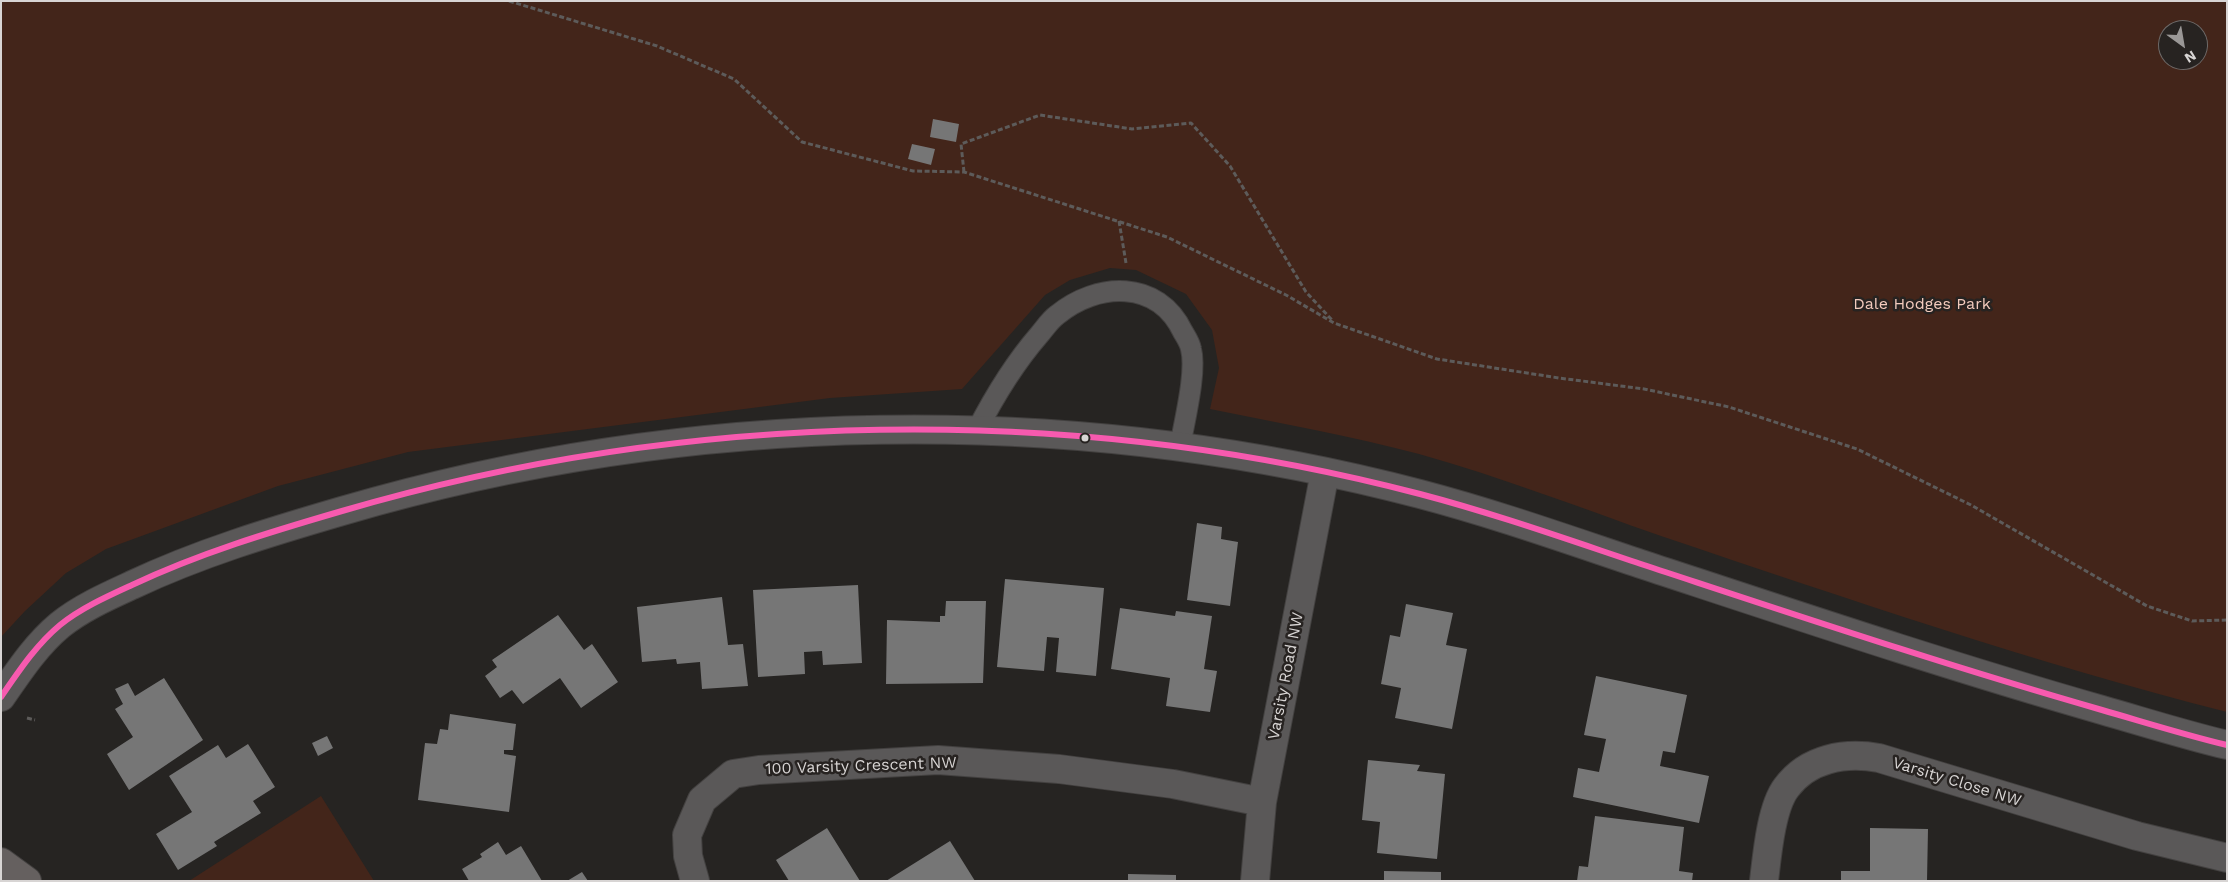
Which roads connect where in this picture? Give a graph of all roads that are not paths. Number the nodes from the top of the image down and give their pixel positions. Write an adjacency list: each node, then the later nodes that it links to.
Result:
1 (977, 430): 2 (street); 2 (lane); 4 (street)
2 (1180, 447): 3 (street)
3 (1325, 472): 5 (street); 6 (street, Varsity Road NW)
4 (1, 697)
5 (2227, 745)
6 (1262, 802): 10 (street, 100 Varsity Crescent NW); 11 (street, Varsity Road NW)
7 (2227, 858): 12 (street, Varsity Close NW)
8 (1, 862): 9 (street)
9 (27, 881)
10 (695, 881)
11 (1255, 881)
12 (1764, 881)

